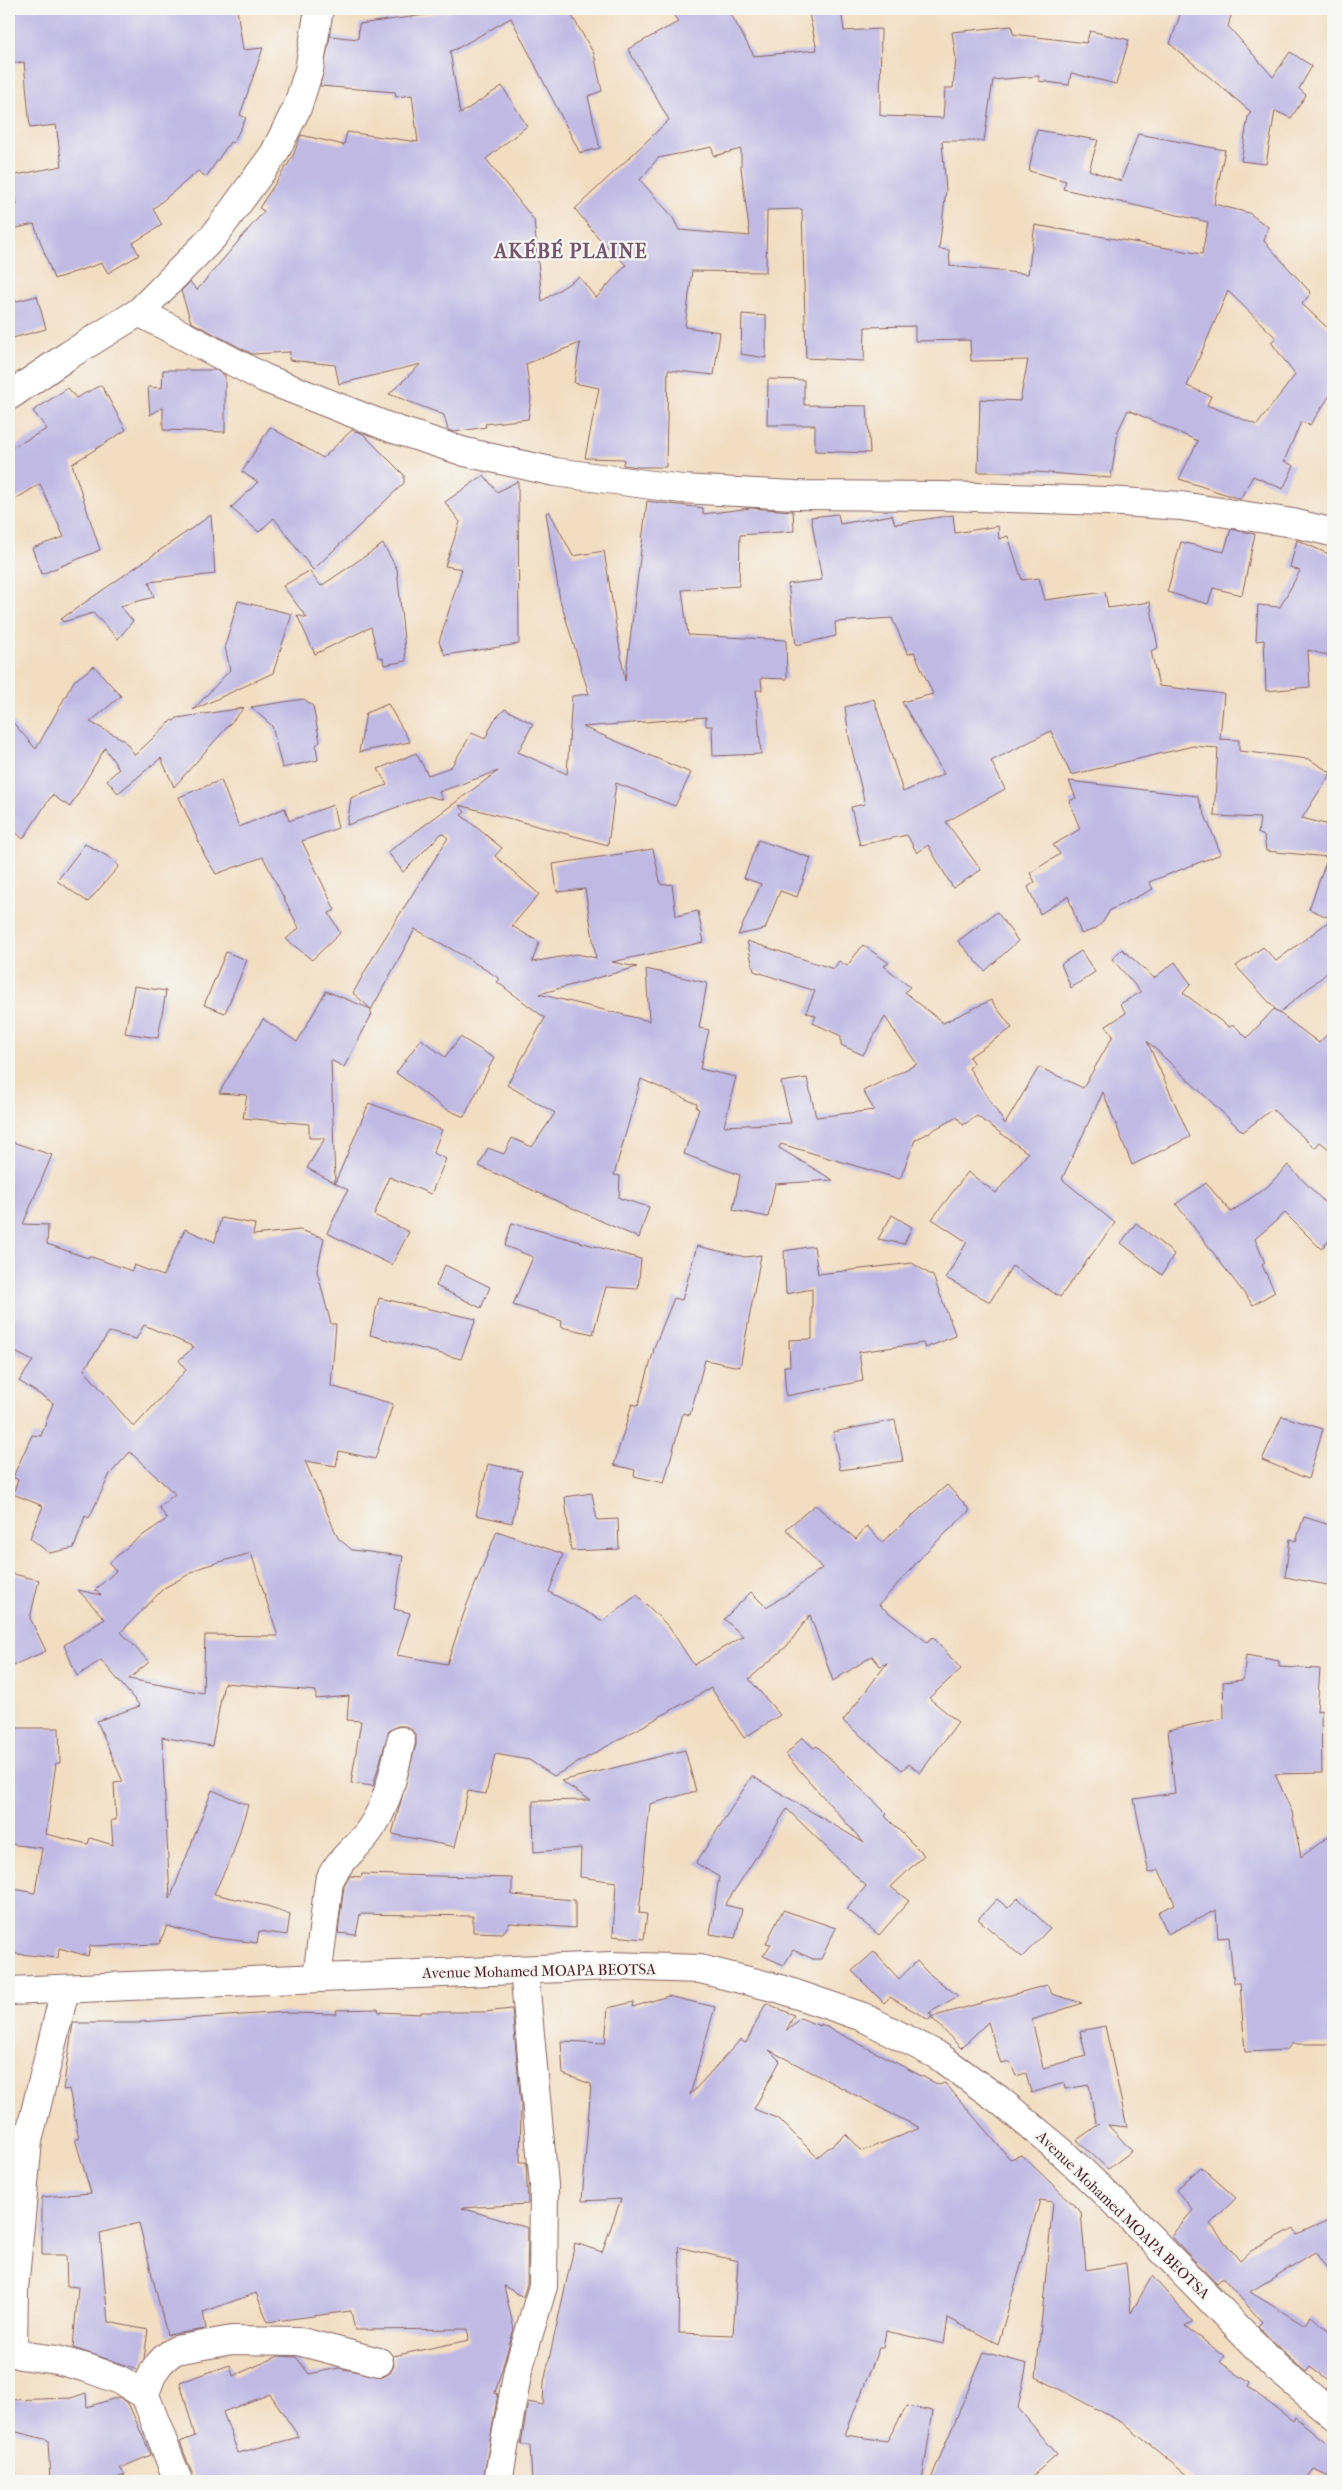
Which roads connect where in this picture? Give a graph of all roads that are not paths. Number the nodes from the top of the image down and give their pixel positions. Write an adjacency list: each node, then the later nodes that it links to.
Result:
1 (319, 9): 2 (street)
2 (139, 312): 3 (street); 4 (street)
3 (9, 396)
4 (1331, 532)
5 (401, 1741): 7 (street)
6 (524, 1970): 7 (street, Avenue Mohamed MOAPA BEOTSA); 13 (street, Avenue Mohamed MOAPA BEOTSA); 15 (street)
7 (317, 1978): 8 (street, Avenue Mohamed MOAPA BEOTSA)
8 (65, 1990): 9 (street, Avenue Mohamed MOAPA BEOTSA); 10 (street)
9 (9, 1991)
10 (11, 2289): 12 (street)
11 (379, 2362): 12 (street)
12 (145, 2395): 14 (street)
13 (1333, 2415)
14 (178, 2481)
15 (498, 2481)

